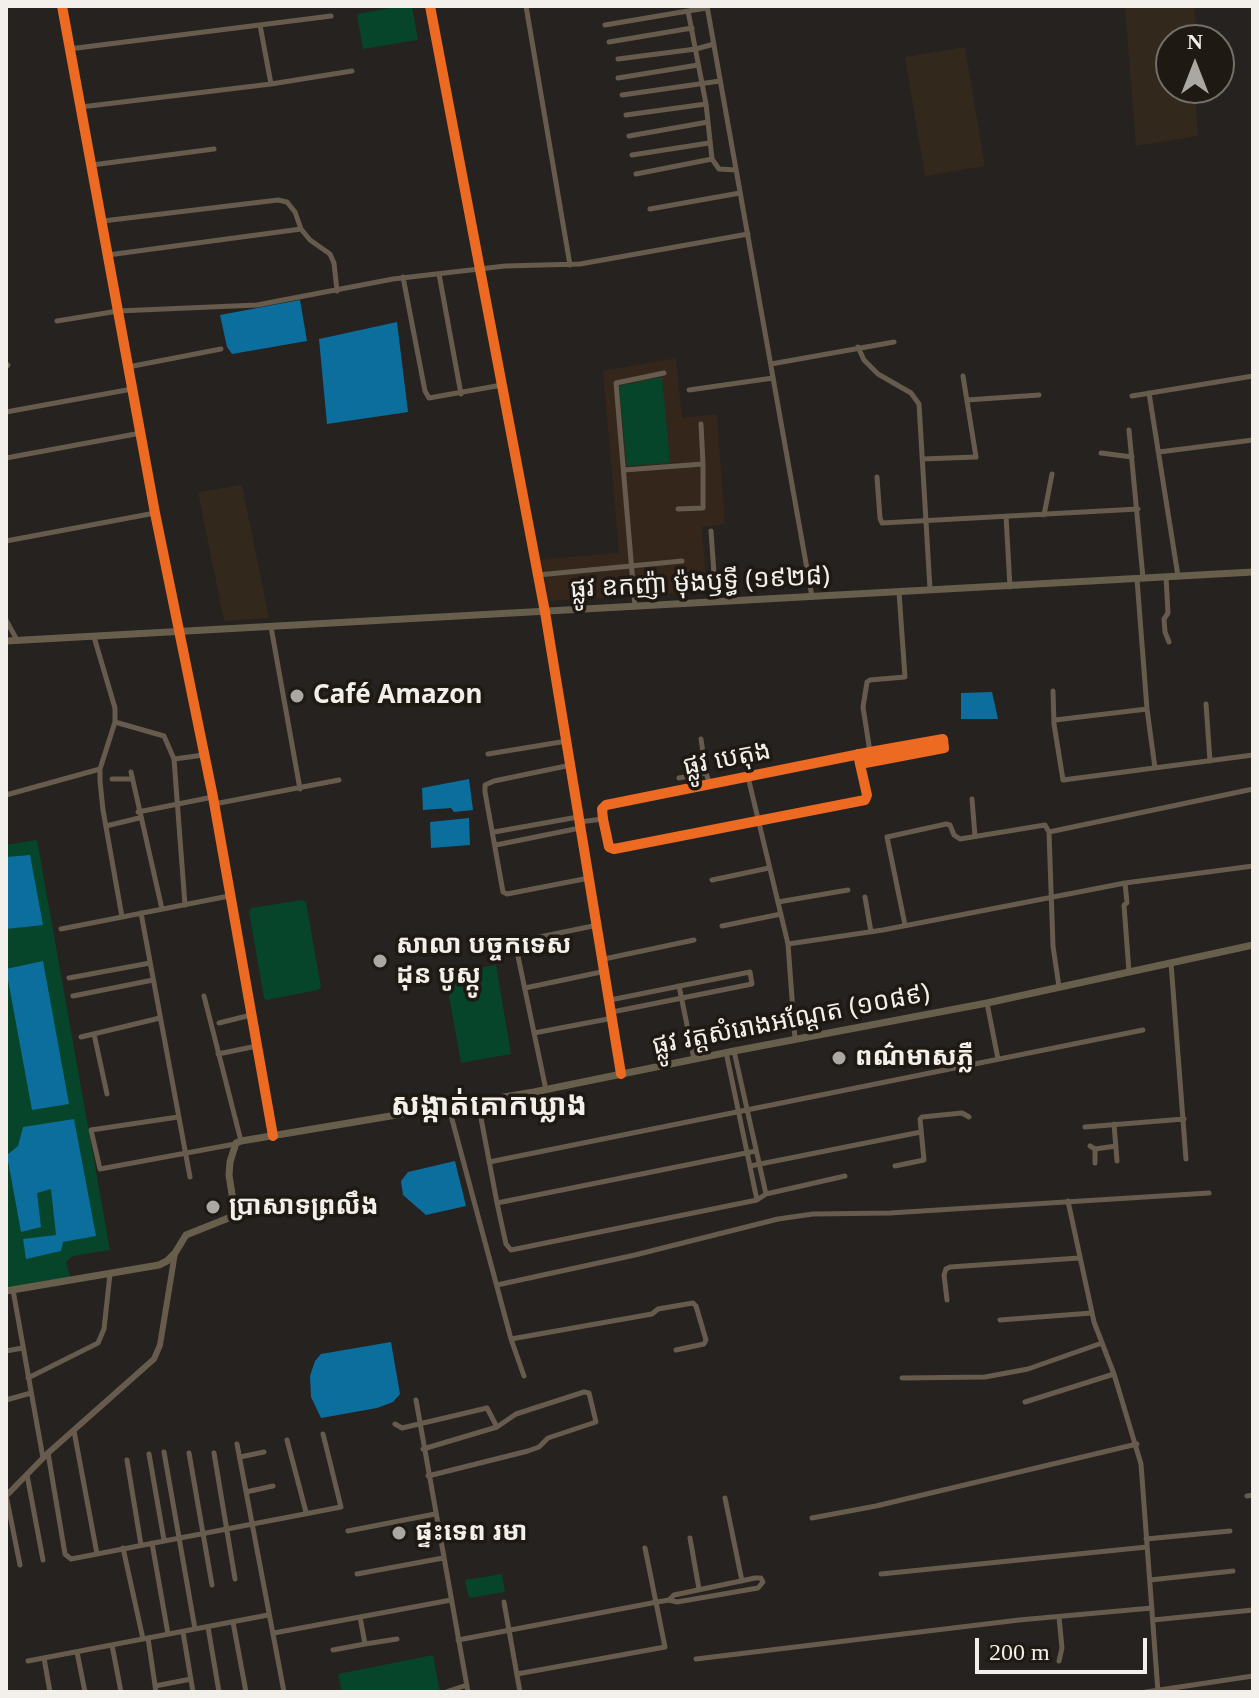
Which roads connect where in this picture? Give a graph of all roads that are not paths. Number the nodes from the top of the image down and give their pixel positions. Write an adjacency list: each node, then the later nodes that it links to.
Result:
1 (62, 6): 12 (street)
2 (430, 6): 41 (street)
3 (526, 6): 40 (street)
4 (707, 7): 5 (street); 11 (street)
5 (688, 11): 8 (street); 9 (street)
6 (331, 16): 7 (street)
7 (260, 25): 12 (street); 19 (street)
8 (605, 25)
9 (692, 28): 10 (street); 13 (street)
10 (609, 42)
11 (714, 44): 13 (street); 18 (street)
12 (69, 49): 23 (street)
13 (696, 49): 14 (street); 15 (street)
14 (618, 59)
15 (698, 65): 17 (street); 20 (street)
16 (352, 71): 19 (street)
17 (618, 78)
18 (720, 81): 20 (street); 32 (street)
19 (271, 84): 23 (street)
20 (702, 84): 21 (street); 22 (street)
21 (622, 95)
22 (706, 104): 24 (street); 25 (street)
23 (81, 107): 31 (street)
24 (626, 115)
25 (708, 122): 26 (street); 27 (street)
26 (629, 136)
27 (709, 143): 29 (street); 30 (street)
28 (214, 149): 31 (street)
29 (632, 155)
30 (712, 159): 32 (street); 33 (street)
31 (92, 165): 36 (street)
32 (736, 170): 34 (street)
33 (636, 174)
34 (740, 193): 35 (street); 38 (street)
35 (650, 209)
36 (103, 221): 37 (street); 39 (street)
37 (301, 229): 39 (street); 44 (street)
38 (748, 234): 40 (street); 50 (street)
39 (108, 255): 45 (street)
40 (570, 265): 41 (street)
41 (480, 269): 42 (street); 56 (street)
42 (439, 274): 43 (street); 60 (street)
43 (403, 277): 44 (street); 60 (street)
44 (337, 291): 45 (street)
45 (118, 311): 46 (street); 51 (street)
46 (57, 321)
47 (894, 342): 48 (street)
48 (858, 347): 50 (street); 73 (street)
49 (221, 349): 51 (street)
50 (771, 364): 55 (street)
51 (128, 367): 57 (street)
52 (664, 373): 75 (street)
53 (963, 376): 63 (street)
54 (1253, 376): 59 (street)
55 (773, 378): 58 (street); 96 (street)
56 (502, 385): 60 (street); 89 (street)
57 (132, 389): 64 (street); 67 (street)
58 (689, 390)
59 (1149, 393): 62 (street); 69 (street)
60 (461, 394)
61 (1039, 395): 63 (street)
62 (1132, 396)
63 (967, 400): 73 (street)
64 (6, 412)
65 (701, 424): 74 (street)
66 (1129, 430): 71 (street)
67 (141, 433): 72 (street); 80 (street)
68 (1253, 440): 69 (street)
69 (1159, 452): 91 (street)
70 (1101, 453): 71 (street)
71 (1132, 457): 79 (street)
72 (6, 458)
73 (922, 459): 83 (street)
74 (703, 464): 75 (street); 78 (street)
75 (624, 470): 87 (street)
76 (1052, 474): 81 (street)
77 (877, 477): 83 (street)
78 (678, 509)
79 (1138, 509): 81 (street); 92 (street)
80 (155, 513): 85 (street); 102 (street)
81 (1044, 515): 82 (street)
82 (1006, 516): 83 (street); 93 (street)
83 (924, 521): 94 (street)
84 (711, 531): 97 (street)
85 (6, 541)
86 (682, 561): 87 (street)
87 (631, 566): 89 (street); 98 (street)
88 (1253, 572): 91 (main road, ផ្លូវ ឧកញ៉ា ម៉ុងឫទ្ធី (១៩២៨))
89 (538, 575): 99 (street)
90 (1166, 577): 91 (main road, ផ្លូវ ឧកញ៉ា ម៉ុងឫទ្ធី (១៩២៨)); 92 (main road, ផ្លូវ ឧកញ៉ា ម៉ុងឫទ្ធី (១៩២៨)); 106 (street)
91 (1178, 577)
92 (1140, 579): 93 (main road, ផ្លូវ ឧកញ៉ា ម៉ុងឫទ្ធី (១៩២៨)); 109 (street)
93 (1010, 587): 94 (main road, ផ្លូវ ឧកញ៉ា ម៉ុងឫទ្ធី (១៩២៨))
94 (930, 590): 95 (main road, ផ្លូវ ឧកញ៉ា ម៉ុងឫទ្ធី (១៩២៨))
95 (899, 592): 96 (main road, ផ្លូវ ឧកញ៉ា ម៉ុងឫទ្ធី (១៩២៨)); 114 (street)
96 (812, 597): 97 (main road, ផ្លូវ ឧកញ៉ា ម៉ុងឫទ្ធី (១៩២៨))
97 (716, 602): 98 (main road, ផ្លូវ ឧកញ៉ា ម៉ុងឫទ្ធី (១៩២៨))
98 (635, 607): 99 (main road, ផ្លូវ ឧកញ៉ា ម៉ុងឫទ្ធី (១៩២៨))
99 (545, 612): 101 (main road, ផ្លូវ ឧកញ៉ា ម៉ុងឫទ្ធី (១៩២៨)); 113 (street)
100 (6, 620): 105 (street)
101 (271, 627): 102 (main road, ផ្លូវ ឧកញ៉ា ម៉ុងឫទ្ធី (១៩២៨)); 131 (street)
102 (180, 632): 103 (main road, ផ្លូវ ឧកញ៉ា ម៉ុងឫទ្ធី (១៩២៨)); 117 (street)
103 (94, 637): 105 (main road, ផ្លូវ ឧកញ៉ា ម៉ុងឫទ្ធី (១៩២៨)); 111 (street)
104 (6, 641): 105 (main road, ផ្លូវ ឧកញ៉ា ម៉ុងឫទ្ធី (១៩២៨))
105 (17, 641)
106 (1169, 642)
107 (1053, 691): 110 (street)
108 (1206, 704): 120 (street)
109 (1147, 709): 110 (street); 123 (street)
110 (1055, 720): 123 (street)
111 (115, 722): 119 (street); 124 (street)
112 (701, 739): 125 (street)
113 (567, 741): 115 (street); 122 (street)
114 (870, 752): 116 (street, ផ្លូវ បេតុង); 121 (street, ផ្លូវ បេតុង)
115 (488, 754)
116 (858, 754): 121 (street); 126 (street, ផ្លូវ បេតុង)
117 (204, 755): 119 (street); 135 (street)
118 (1253, 755): 120 (street)
119 (174, 759): 136 (street)
120 (1210, 761): 123 (street)
121 (860, 764): 140 (street)
122 (571, 765): 139 (street); 142 (street)
123 (1155, 768)
124 (100, 769): 133 (street); 141 (street)
125 (706, 773): 127 (street); 130 (street)
126 (748, 777): 130 (street, ផ្លូវ បេតុង); 140 (street)
127 (679, 778)
128 (112, 779): 137 (street)
129 (339, 780): 131 (street)
130 (710, 785): 138 (street, ផ្លូវ បេតុង)
131 (300, 789): 135 (street)
132 (1253, 789): 143 (street)
133 (6, 795)
134 (972, 799): 144 (street)
135 (213, 800): 136 (street); 152 (street)
136 (177, 804): 137 (street); 156 (street)
137 (139, 815): 141 (street); 157 (street)
138 (603, 819): 139 (street); 140 (street)
139 (579, 822): 142 (street); 145 (street); 148 (street)
140 (757, 822): 147 (street)
141 (106, 826): 160 (street)
142 (494, 832): 145 (street)
143 (1049, 832): 144 (street); 153 (street)
144 (975, 836): 162 (street)
145 (496, 845): 148 (street)
146 (1253, 866): 150 (street)
147 (769, 868): 149 (street); 155 (street)
148 (589, 878): 161 (street)
149 (712, 880)
150 (1125, 883): 153 (street); 173 (street)
151 (848, 890): 155 (street)
152 (229, 896): 156 (street); 184 (street)
153 (1053, 896): 162 (street); 177 (street)
154 (865, 897): 165 (street)
155 (778, 902): 159 (street)
156 (185, 905): 157 (street)
157 (162, 909): 158 (street)
158 (141, 913): 160 (street); 170 (street)
159 (781, 914): 163 (street); 167 (street)
160 (122, 917): 164 (street)
161 (598, 925): 169 (street); 178 (street)
162 (905, 925): 165 (street)
163 (722, 926)
164 (61, 929)
165 (871, 932): 167 (street)
166 (694, 940): 169 (street)
167 (788, 944): 192 (street)
168 (1253, 945): 171 (main road, ផ្លូវ វត្តសំរោងអណ្ដែត (១០៨៩))
169 (604, 959): 172 (street)
170 (150, 963): 174 (street); 175 (street)
171 (1171, 963): 173 (main road, ផ្លូវ វត្តសំរោងអណ្ដែត (១០៨៩)); 207 (street)
172 (606, 971): 178 (street); 182 (street)
173 (1129, 972): 177 (main road, ផ្លូវ វត្តសំរោងអណ្ដែត (១០៨៩))
174 (69, 978)
175 (153, 980): 179 (street); 186 (street)
176 (679, 986): 181 (street); 181 (street); 182 (street)
177 (1059, 987): 183 (main road, ផ្លូវ វត្តសំរោងអណ្ដែត (១០៨៩))
178 (525, 988): 189 (street)
179 (73, 996)
180 (204, 996): 195 (street)
181 (681, 998): 185 (street); 196 (street)
182 (610, 1000): 185 (street)
183 (987, 1003): 192 (main road, ផ្លូវ វត្តសំរោងអណ្ដែត (១០៨៩)); 197 (street)
184 (251, 1015): 187 (street); 193 (street)
185 (612, 1015): 189 (street); 198 (street)
186 (160, 1018): 190 (street); 205 (street)
187 (219, 1023)
188 (1143, 1030): 197 (street)
189 (534, 1033): 199 (street)
190 (94, 1034): 191 (street); 200 (street)
191 (81, 1037)
192 (795, 1039): 194 (main road, ផ្លូវ វត្តសំរោងអណ្ដែត (១០៨៩))
193 (257, 1046): 195 (street); 211 (street)
194 (730, 1052): 196 (main road, ផ្លូវ វត្តសំរោងអណ្ដែត (១០៨៩)); 203 (street); 204 (street)
195 (218, 1054): 212 (street)
196 (694, 1059): 198 (main road, ផ្លូវ វត្តសំរោងអណ្ដែត (១០៨៩))
197 (998, 1059): 203 (street)
198 (621, 1074): 199 (main road, ផ្លូវ វត្តសំរោងអណ្ដែត (១០៨៩))
199 (546, 1090): 201 (main road, ផ្លូវ វត្តសំរោងអណ្ដែត (១០៨៩))
200 (107, 1094)
201 (478, 1102): 202 (main road, ផ្លូវ វត្តសំរោងអណ្ដែត (១០៨៩)); 219 (street)
202 (449, 1108): 211 (main road, ផ្លូវ វត្តសំរោងអណ្ដែត (១០៨៩)); 234 (street)
203 (747, 1110): 204 (street); 214 (street)
204 (739, 1112): 215 (street); 219 (street)
205 (178, 1117): 216 (street); 216 (street)
206 (969, 1117): 210 (street)
207 (1184, 1119): 208 (street); 217 (street)
208 (1114, 1124): 209 (street); 213 (street)
209 (1085, 1127)
210 (921, 1132): 221 (street); 223 (street)
211 (273, 1136): 212 (main road, ផ្លូវ វត្តសំរោងអណ្ដែត (១០៨៩))
212 (238, 1142): 216 (street); 231 (main road)
213 (1116, 1146): 218 (street); 220 (street)
214 (756, 1151): 215 (street); 221 (street)
215 (747, 1153): 222 (street); 230 (street)
216 (185, 1154): 225 (street)
217 (1186, 1159)
218 (1117, 1161)
219 (489, 1162): 230 (street)
220 (1095, 1163)
221 (759, 1164): 222 (street); 227 (street)
222 (750, 1166): 228 (street)
223 (895, 1166)
224 (845, 1176): 227 (street)
225 (190, 1177)
226 (1209, 1193): 229 (street)
227 (766, 1194): 228 (street)
228 (757, 1200): 230 (street)
229 (1068, 1201): 232 (street); 234 (street)
230 (497, 1203)
231 (175, 1253): 233 (main road); 255 (street)
232 (1079, 1258): 236 (street); 237 (street)
233 (110, 1274): 235 (main road); 246 (street)
234 (497, 1285): 239 (street)
235 (10, 1291): 241 (street)
236 (947, 1300)
237 (1092, 1313): 238 (street); 240 (street)
238 (1000, 1320)
239 (511, 1339): 242 (street); 245 (street)
240 (1102, 1343): 244 (street); 247 (street)
241 (23, 1348): 243 (street); 246 (street)
242 (676, 1350)
243 (6, 1351)
244 (1114, 1374): 251 (street); 259 (street)
245 (524, 1376)
246 (28, 1378): 248 (street)
247 (902, 1378)
248 (31, 1393): 249 (street); 266 (street)
249 (6, 1400)
250 (416, 1400): 252 (street)
251 (1025, 1402)
252 (419, 1423): 253 (street); 254 (street); 260 (street)
253 (395, 1424)
254 (497, 1427): 260 (street); 270 (street)
255 (74, 1431): 266 (street); 292 (street)
256 (323, 1434): 275 (street)
257 (287, 1440): 275 (street)
258 (237, 1444): 267 (street)
259 (1137, 1444): 277 (street); 285 (street)
260 (423, 1449): 270 (street)
261 (164, 1452): 283 (street)
262 (264, 1452): 267 (street)
263 (189, 1453): 282 (street)
264 (214, 1453): 279 (street)
265 (149, 1454): 286 (street)
266 (46, 1456): 269 (street); 292 (street)
267 (240, 1457): 272 (street)
268 (127, 1460): 288 (street)
269 (27, 1474): 273 (street); 294 (street)
270 (428, 1476): 276 (street)
271 (273, 1486): 272 (street)
272 (246, 1492): 278 (street)
273 (6, 1495): 295 (street)
274 (725, 1498): 301 (street)
275 (306, 1512): 278 (street)
276 (435, 1514): 280 (street); 293 (street)
277 (812, 1518)
278 (252, 1523): 279 (street); 310 (street)
279 (227, 1528): 282 (street); 299 (street)
280 (348, 1531)
281 (1230, 1531): 285 (street)
282 (203, 1533): 283 (street); 302 (street)
283 (177, 1538): 286 (street); 316 (street)
284 (690, 1538): 303 (street)
285 (1146, 1539): 289 (street)
286 (164, 1540): 287 (street)
287 (152, 1543): 288 (street); 320 (street)
288 (141, 1545): 290 (street)
289 (1147, 1547): 298 (street); 300 (street)
290 (123, 1548): 292 (street); 321 (street)
291 (645, 1548): 307 (street)
292 (97, 1554)
293 (443, 1558): 297 (street); 304 (street)
294 (43, 1560)
295 (20, 1565)
296 (1233, 1571): 300 (street)
297 (357, 1574)
298 (881, 1574)
299 (235, 1579)
300 (1150, 1580): 308 (street)
301 (742, 1581): 303 (street); 305 (street)
302 (212, 1585)
303 (699, 1589): 305 (street)
304 (451, 1600): 311 (street); 323 (street)
305 (669, 1600): 307 (street)
306 (504, 1602): 317 (street)
307 (657, 1602): 317 (street); 332 (street)
308 (1152, 1608): 312 (street); 313 (street)
309 (1253, 1610): 313 (street)
310 (268, 1615): 314 (street); 319 (street)
311 (360, 1617): 319 (street); 324 (street)
312 (1059, 1617): 329 (street); 331 (street)
313 (1153, 1620): 337 (street)
314 (233, 1622): 315 (street); 343 (street)
315 (208, 1627): 316 (street); 342 (street)
316 (195, 1629): 318 (street)
317 (509, 1631): 323 (street); 332 (street)
318 (183, 1632): 320 (street); 334 (street)
319 (274, 1633): 344 (street)
320 (168, 1634): 321 (street)
321 (145, 1639): 325 (street); 335 (street)
322 (397, 1639): 324 (street)
323 (458, 1640): 336 (street)
324 (365, 1644): 326 (street)
325 (112, 1645): 327 (street); 340 (street)
326 (333, 1650)
327 (77, 1652): 328 (street); 339 (street)
328 (44, 1658): 330 (street); 338 (street)
329 (696, 1659)
330 (28, 1661)
331 (1059, 1661)
332 (517, 1674): 346 (street)
333 (1253, 1676): 337 (street)
334 (191, 1679): 335 (street); 341 (street)
335 (156, 1689)
336 (468, 1689): 345 (street)
337 (1158, 1691): 347 (street)
338 (50, 1692)
339 (85, 1692)
340 (121, 1692)
341 (193, 1692)
342 (219, 1692)
343 (246, 1692)
344 (284, 1692)
345 (446, 1692)
346 (520, 1692)
347 (1146, 1692)

